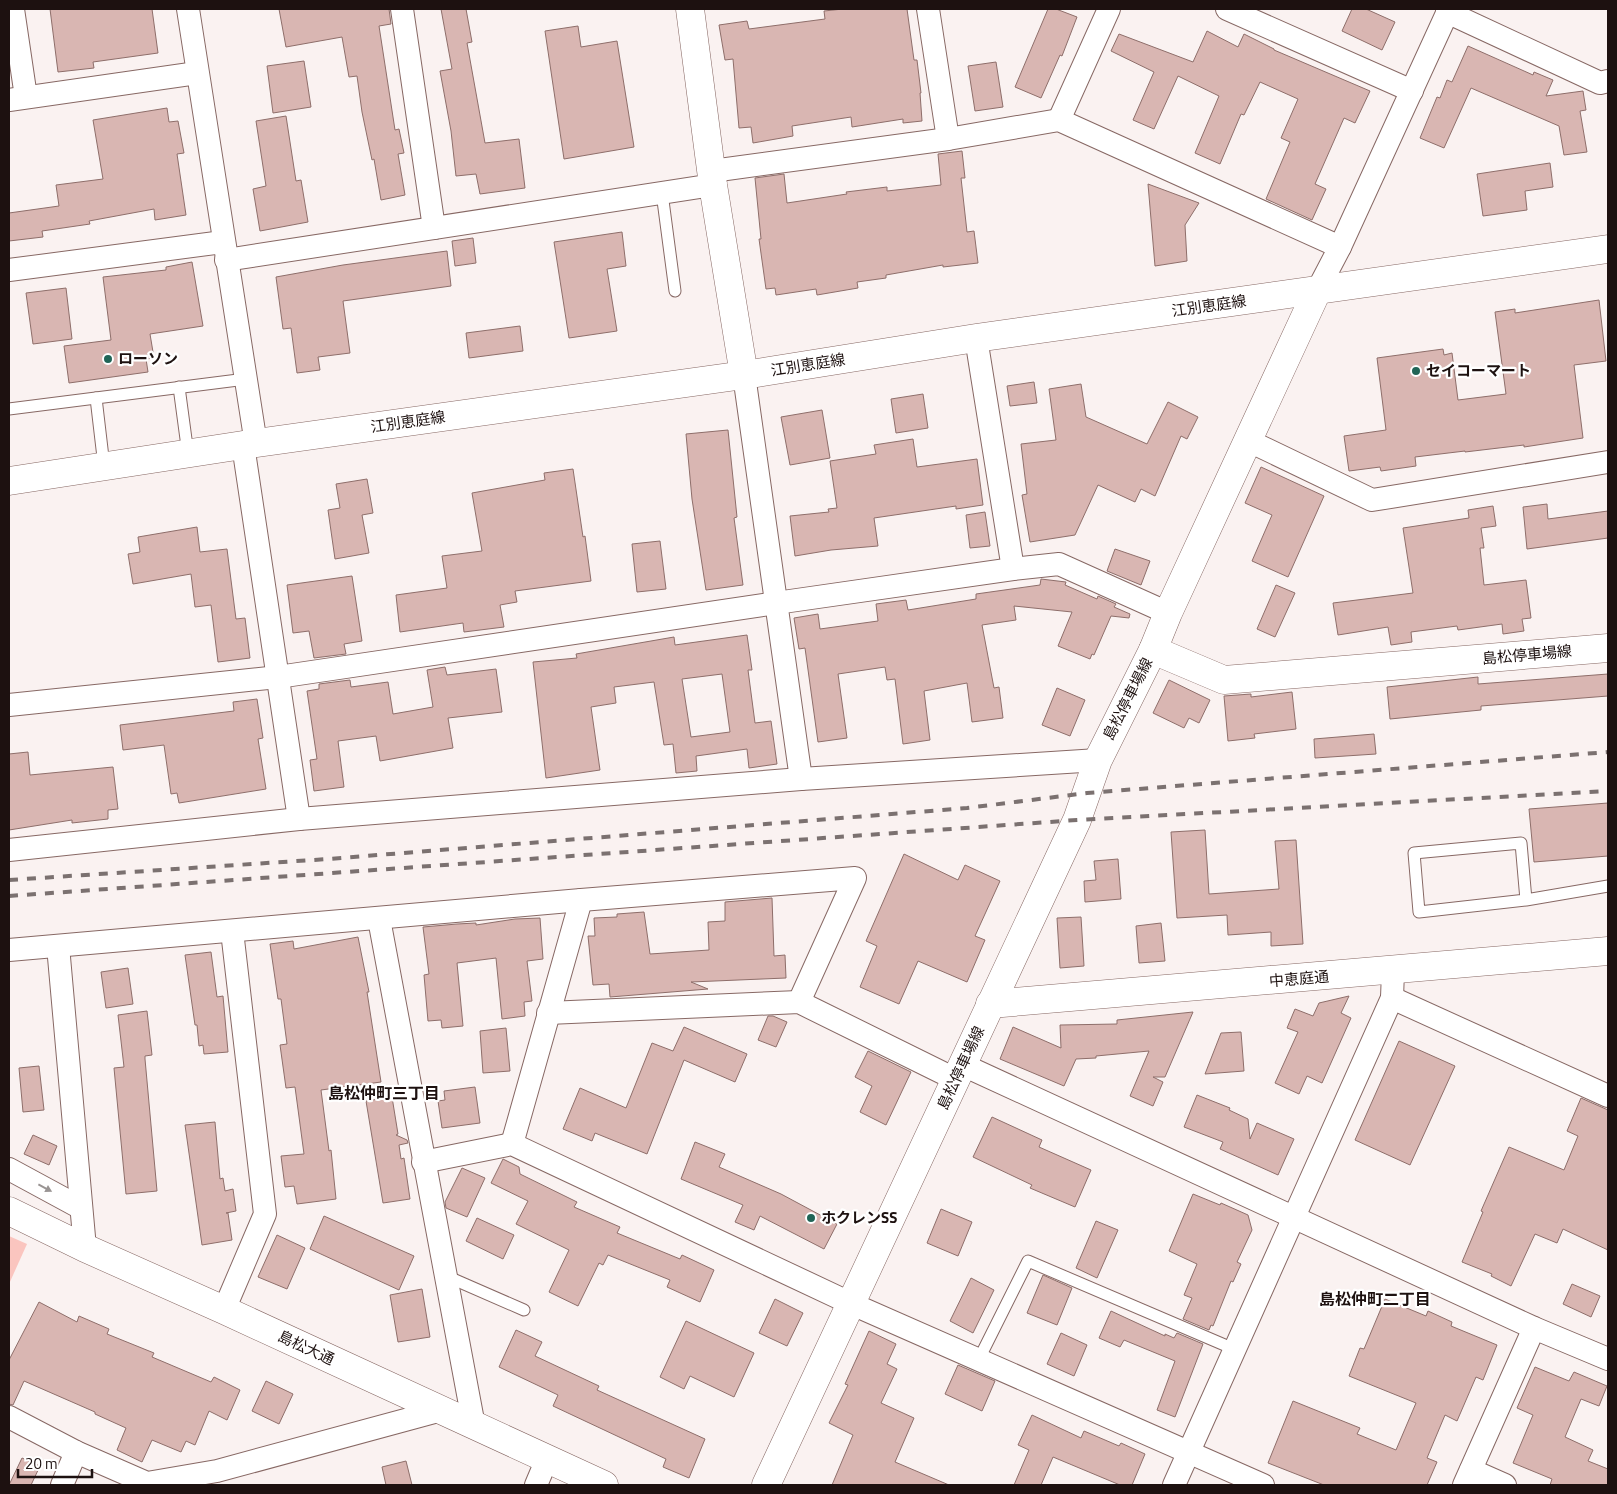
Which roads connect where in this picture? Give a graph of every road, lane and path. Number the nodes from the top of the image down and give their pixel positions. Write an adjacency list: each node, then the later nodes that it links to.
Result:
1 (13, 9): 12 (street)
2 (188, 9): 9 (street)
3 (402, 9): 17 (street)
4 (691, 9): 15 (main road)
5 (928, 9): 14 (street)
6 (1110, 9): 13 (street)
7 (1227, 9): 11 (street)
8 (1448, 10): 10 (street); 11 (street)
9 (197, 73): 12 (street); 20 (street)
10 (1608, 81)
11 (1412, 91): 18 (street)
12 (18, 99)
13 (1059, 120): 14 (street); 18 (street)
14 (948, 139): 15 (street)
15 (713, 178): 16 (street); 25 (main road)
16 (662, 193): 17 (street); 22 (lane)
17 (434, 228): 20 (street)
18 (1340, 247): 23 (street)
19 (1608, 249): 23 (main road, 江別恵庭線)
20 (225, 251): 21 (street); 26 (street)
21 (9, 270)
22 (675, 290)
23 (1317, 292): 24 (main road, 江別恵庭線); 30 (main road, 島松停車場線)
24 (976, 338): 25 (main road, 江別恵庭線); 36 (street)
25 (744, 375): 31 (main road, 江別恵庭線); 37 (street)
26 (246, 379): 27 (lane); 31 (street)
27 (179, 387): 28 (lane); 32 (lane)
28 (96, 398): 29 (lane); 34 (lane)
29 (9, 410)
30 (1249, 441): 33 (street); 38 (main road, 島松停車場線)
31 (249, 444): 32 (main road, 江別恵庭線); 41 (street)
32 (188, 454): 34 (main road, 江別恵庭線)
33 (1608, 462)
34 (104, 466): 35 (main road, 江別恵庭線)
35 (9, 481)
36 (1013, 568): 37 (street); 38 (street)
37 (776, 603): 41 (street); 44 (street)
38 (1168, 613): 40 (main road, 島松停車場線)
39 (1608, 648): 40 (main road, 島松停車場線)
40 (1153, 650): 43 (main road, 島松停車場線)
41 (278, 677): 42 (street); 45 (street)
42 (9, 706)
43 (1098, 760): 44 (street); 58 (main road, 島松停車場線)
44 (801, 780): 45 (street)
45 (299, 819): 46 (street)
46 (9, 850)
47 (1608, 886): 49 (lane)
48 (581, 900): 50 (street); 57 (street); 59 (street)
49 (1526, 900): 49 (lane)
50 (378, 919): 51 (street); 63 (street)
51 (232, 930): 52 (street); 71 (street)
52 (58, 946): 53 (street); 65 (street)
53 (9, 950)
54 (1608, 952): 55 (main road, 中恵庭通)
55 (1393, 971): 56 (street); 58 (main road, 中恵庭通)
56 (1392, 998): 61 (street); 67 (street)
57 (799, 1002): 59 (street); 60 (street)
58 (990, 1004): 60 (main road, 島松停車場線)
59 (548, 1013): 62 (street)
60 (959, 1072): 67 (street); 70 (main road, 島松停車場線)
61 (1608, 1096)
62 (512, 1144): 63 (street); 70 (street)
63 (423, 1162): 69 (street)
64 (9, 1169): 65 (street, one-way to 65)
65 (81, 1208): 68 (street)
66 (9, 1211): 68 (main road, 島松大通)
67 (1292, 1218): 73 (street); 74 (street)
68 (86, 1248): 71 (main road, 島松大通)
69 (446, 1276): 72 (lane); 79 (street)
70 (852, 1304): 76 (street); 88 (main road, 島松停車場線)
71 (224, 1310): 77 (main road, 島松大通)
72 (524, 1310)
73 (1534, 1328): 75 (street); 84 (street)
74 (1234, 1349): 76 (lane); 81 (street)
75 (1606, 1351)
76 (979, 1360): 81 (street)
77 (442, 1410): 79 (main road, 島松大通); 83 (street)
78 (9, 1417): 80 (street)
79 (474, 1426): 82 (main road, 島松大通)
80 (76, 1452): 83 (street); 85 (street)
81 (1189, 1452): 89 (street); 90 (street)
82 (548, 1459): 86 (street); 87 (main road, 島松大通)
83 (218, 1478)
84 (1467, 1478): 91 (street)
85 (62, 1485)
86 (536, 1485)
87 (604, 1485)
88 (766, 1485)
89 (1174, 1485)
90 (1263, 1485)
91 (1505, 1485)

